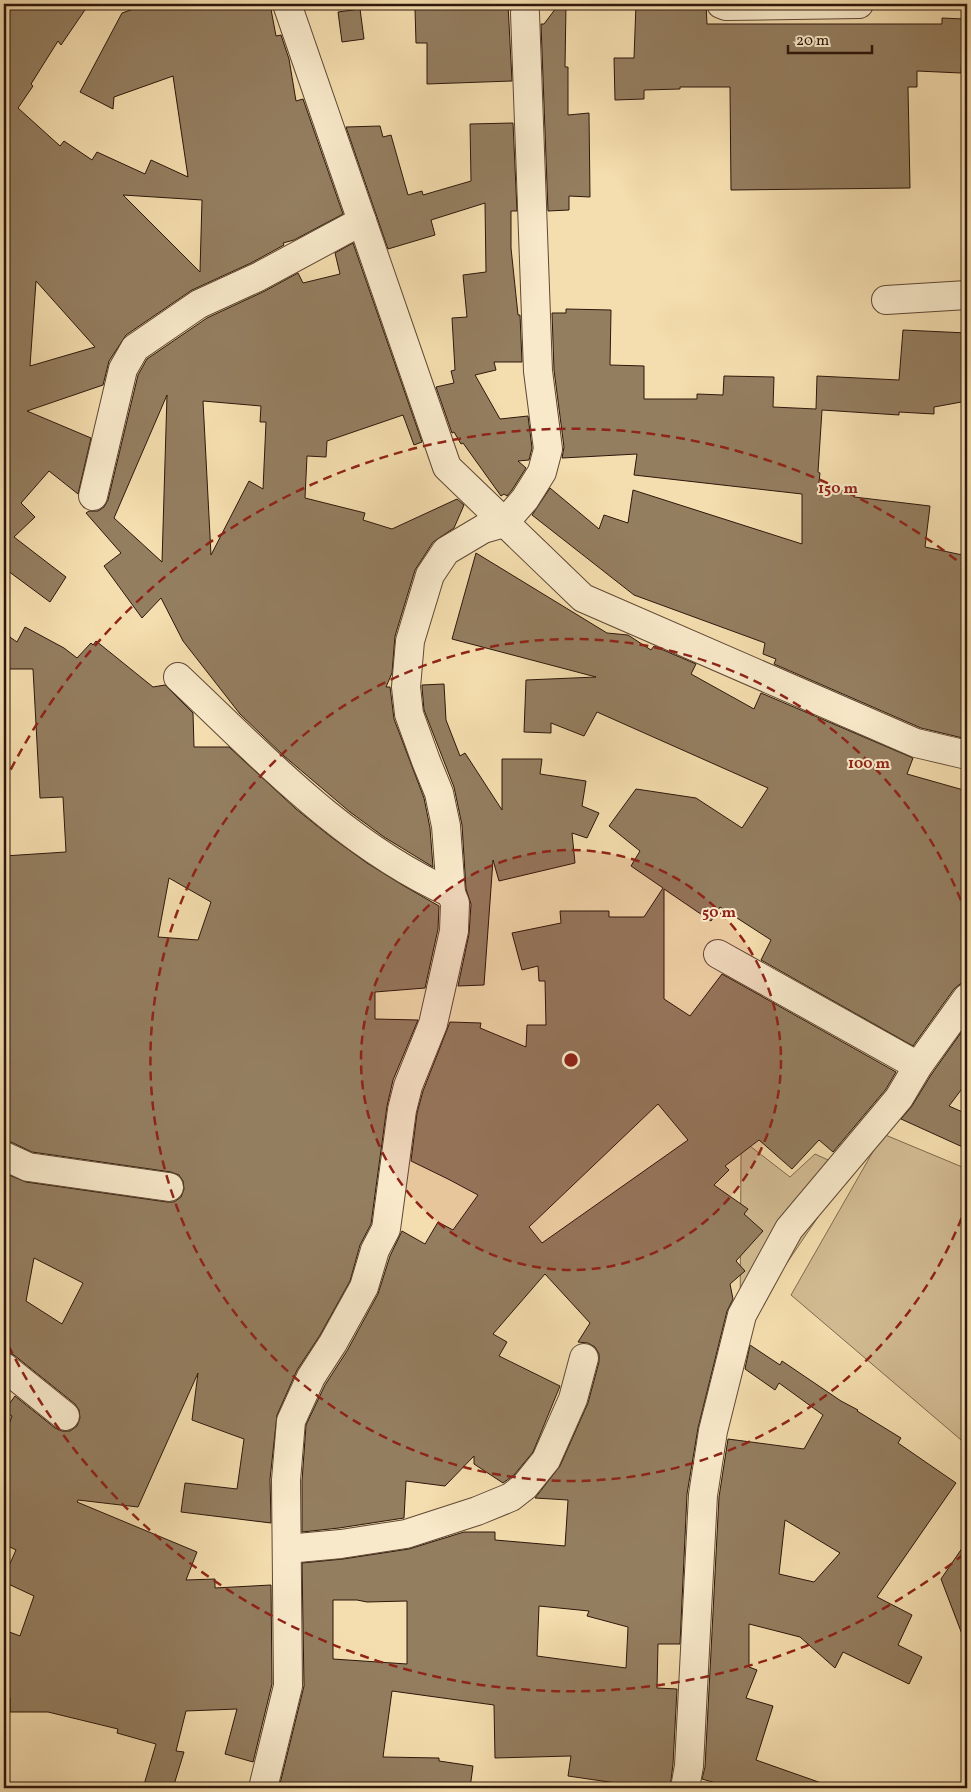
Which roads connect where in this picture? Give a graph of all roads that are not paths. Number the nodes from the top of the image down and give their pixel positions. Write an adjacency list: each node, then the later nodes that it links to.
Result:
1 (287, 4): 5 (street)
2 (721, 4): 3 (street)
3 (859, 4)
4 (525, 13): 9 (street)
5 (362, 221): 8 (street); 9 (street)
6 (967, 295): 7 (street)
7 (886, 300)
8 (93, 496)
9 (504, 522): 11 (street); 12 (street)
10 (178, 677): 12 (street)
11 (967, 755)
12 (451, 893): 21 (street)
13 (718, 954): 15 (street)
14 (967, 998): 15 (street)
15 (918, 1066): 23 (street)
16 (4, 1156): 17 (street)
17 (169, 1187)
18 (584, 1358): 21 (street)
19 (4, 1366): 20 (street)
20 (65, 1416)
21 (287, 1549): 22 (street)
22 (263, 1788)
23 (686, 1788)

